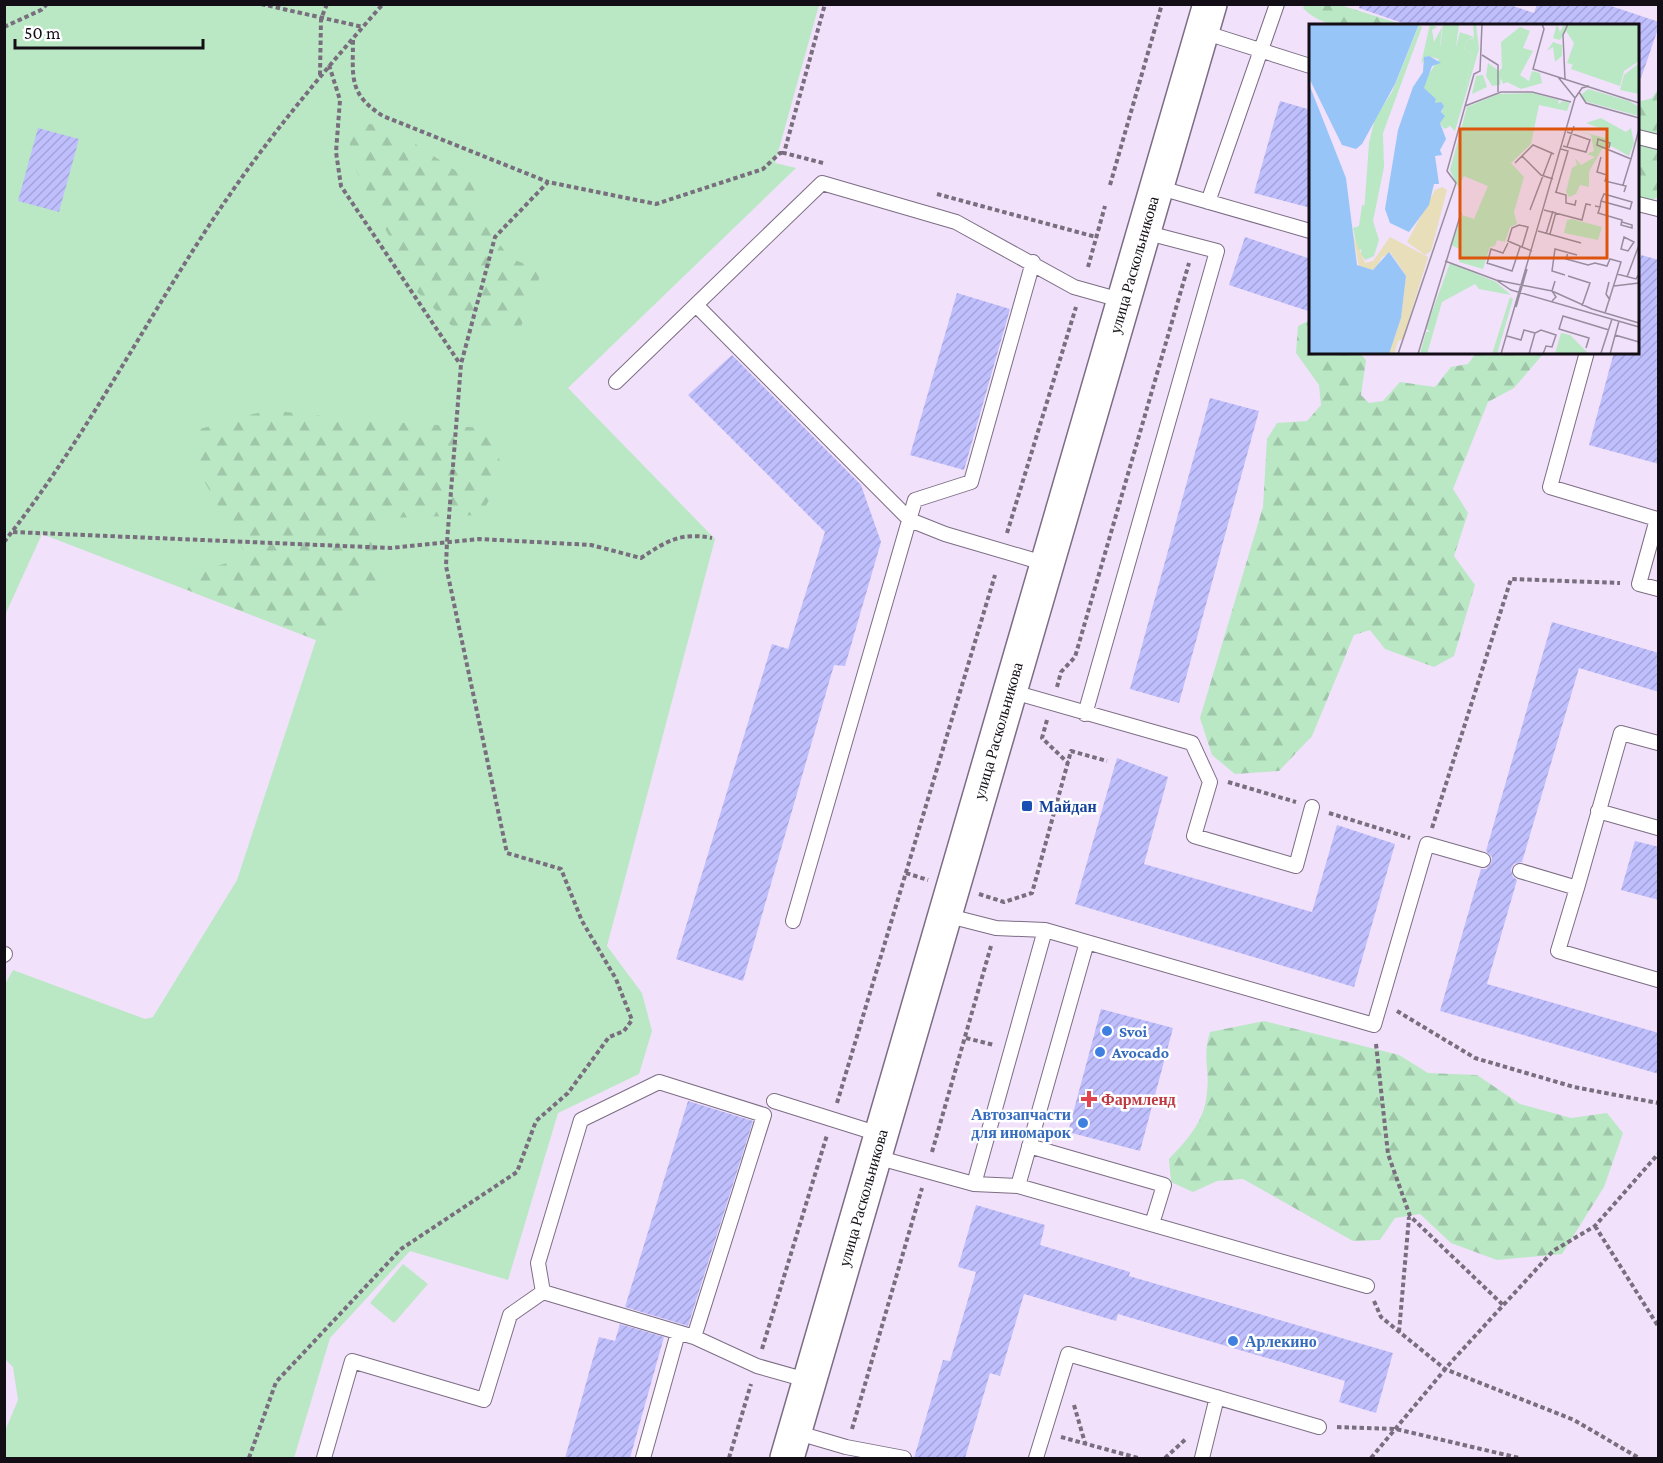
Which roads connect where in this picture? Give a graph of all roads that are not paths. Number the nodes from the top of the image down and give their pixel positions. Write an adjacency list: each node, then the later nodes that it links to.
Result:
1 (1277, 4): 3 (lane)
2 (1207, 18): 3 (lane); 7 (street, улица Раскольникова)
3 (1262, 49): 4 (lane); 8 (lane)
4 (1309, 65)
5 (1639, 137): 6 (lane)
6 (1659, 142)
7 (1157, 187): 8 (lane); 12 (street, улица Раскольникова)
8 (1208, 202): 11 (lane)
9 (1639, 204): 10 (lane)
10 (1659, 209)
11 (1309, 230)
12 (1144, 231): 14 (street, улица Раскольникова); 22 (lane)
13 (1033, 262): 14 (lane); 15 (lane); 18 (lane)
14 (1124, 301): 19 (street, улица Раскольникова)
15 (696, 305): 17 (lane); 18 (lane)
16 (1586, 354): 20 (lane)
17 (616, 382)
18 (910, 520): 19 (lane); 31 (lane)
19 (1047, 564): 21 (street, улица Раскольникова)
20 (1659, 589)
21 (1010, 691): 22 (lane); 30 (street, улица Раскольникова)
22 (1085, 714): 24 (lane)
23 (1659, 743): 25 (lane)
24 (1312, 807)
25 (1598, 811): 26 (lane); 29 (lane)
26 (1659, 828)
27 (1483, 860): 33 (lane)
28 (1520, 871): 29 (lane)
29 (1577, 888): 34 (lane)
30 (945, 915): 32 (lane); 36 (street, улица Раскольникова)
31 (793, 921)
32 (1045, 930): 33 (lane); 38 (lane)
33 (1087, 942): 37 (lane)
34 (1659, 980)
35 (774, 1101): 36 (lane)
36 (879, 1146): 38 (lane); 45 (street, улица Раскольникова)
37 (1029, 1146): 39 (lane); 40 (lane)
38 (974, 1184): 39 (lane)
39 (1018, 1186): 40 (lane)
40 (1152, 1224): 41 (lane)
41 (1367, 1286)
42 (543, 1292): 43 (lane); 44 (lane); 49 (lane)
43 (678, 1333): 44 (lane); 50 (lane)
44 (694, 1337): 45 (lane)
45 (810, 1381): 48 (street, улица Раскольникова)
46 (1217, 1397): 47 (lane); 52 (lane); 53 (lane)
47 (1319, 1427)
48 (791, 1445): 51 (lane)
49 (324, 1458)
50 (643, 1458)
51 (904, 1458)
52 (1036, 1458)
53 (1202, 1458)

